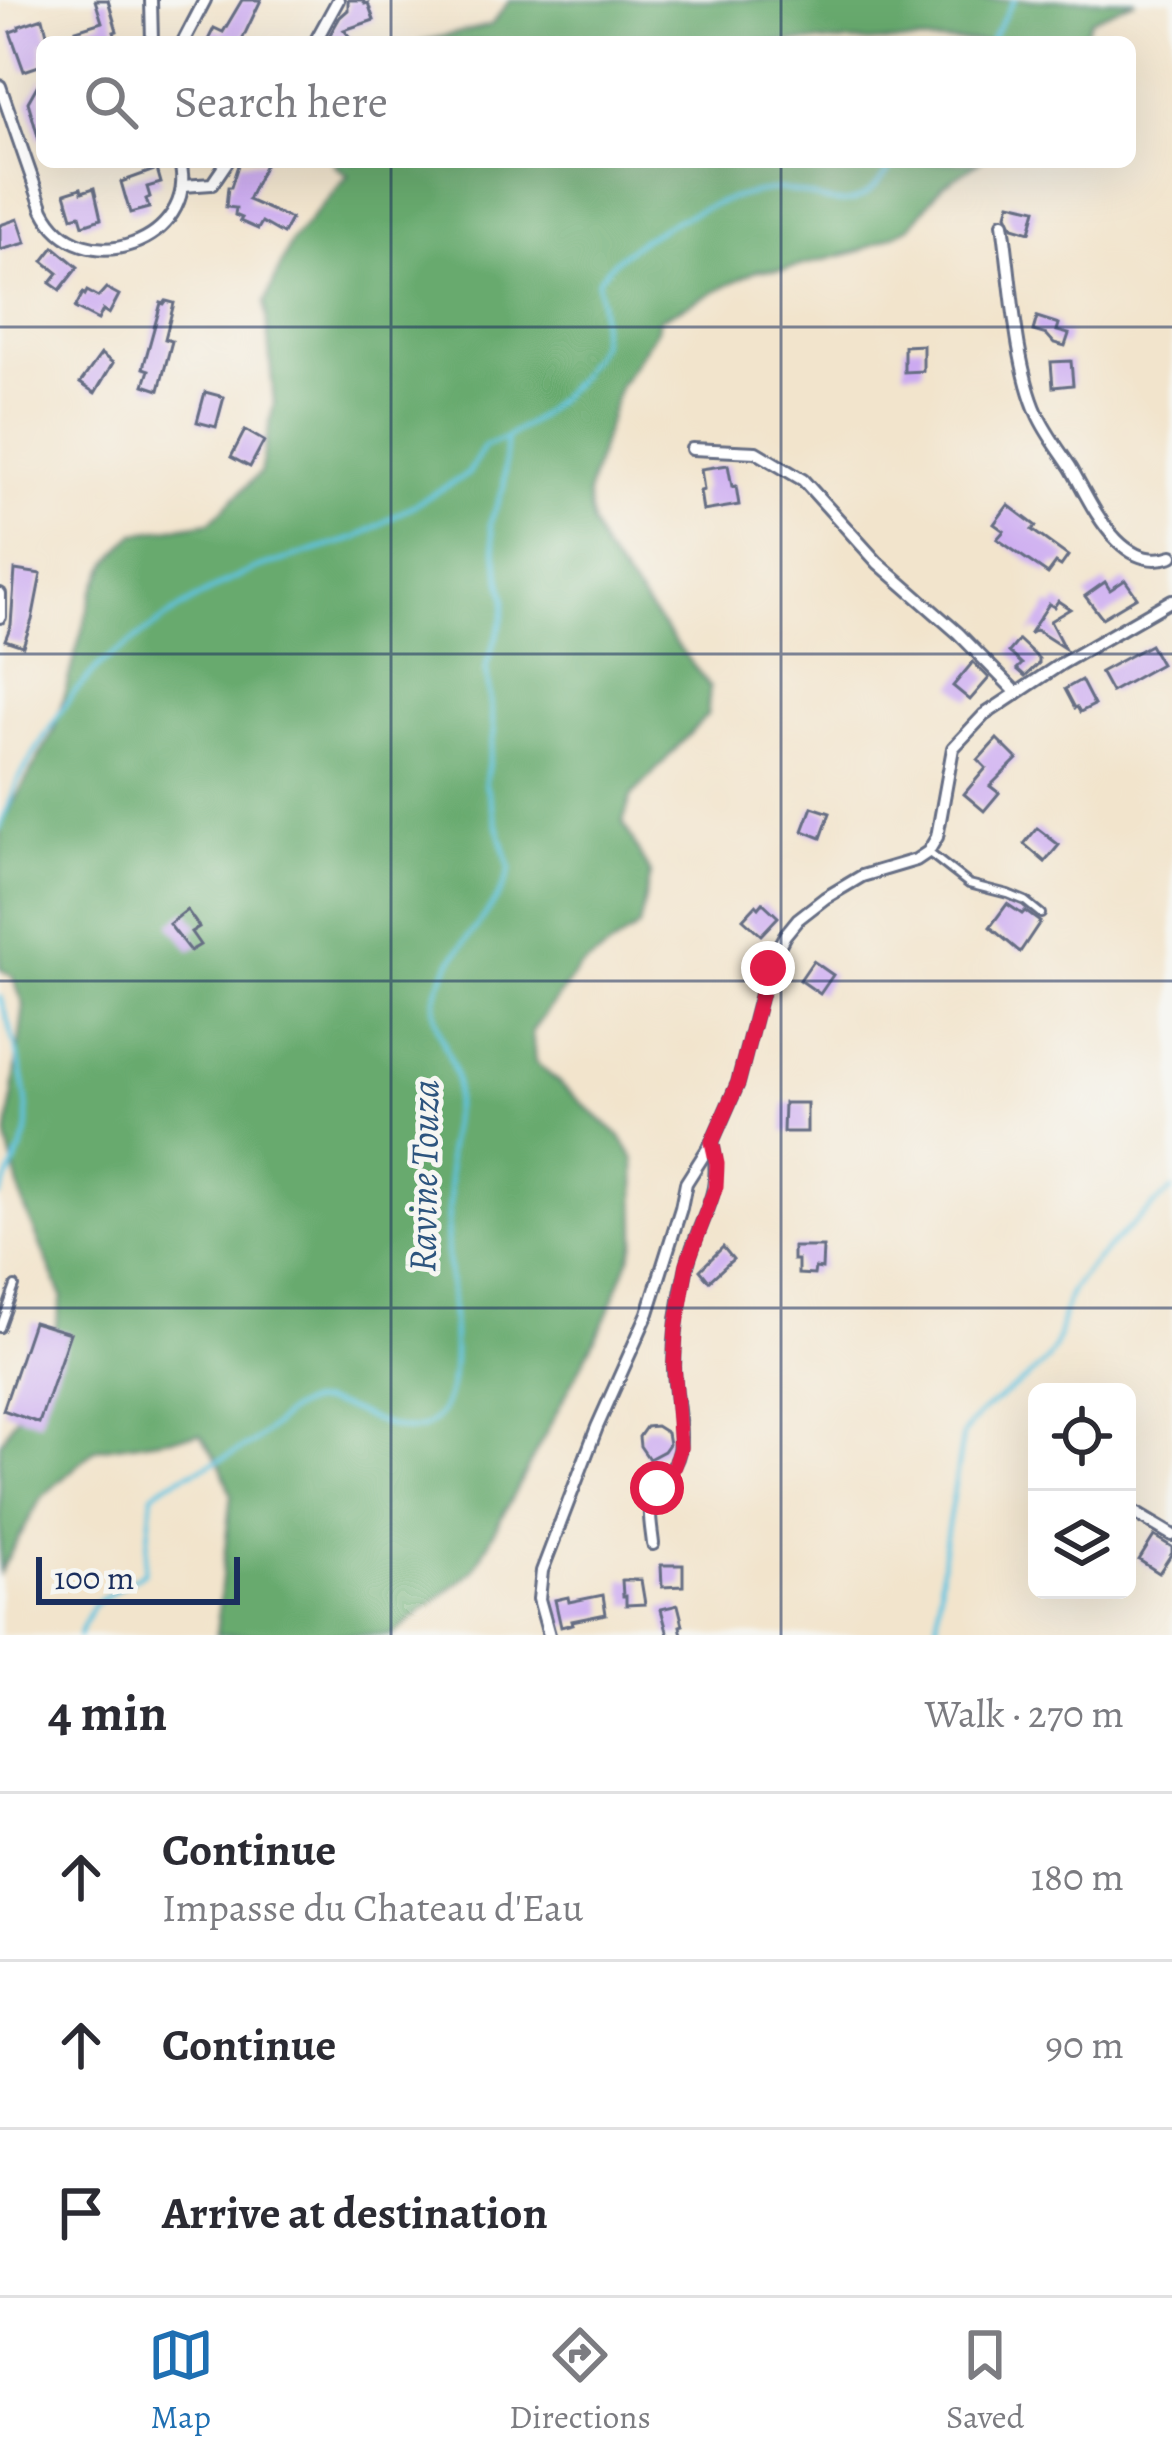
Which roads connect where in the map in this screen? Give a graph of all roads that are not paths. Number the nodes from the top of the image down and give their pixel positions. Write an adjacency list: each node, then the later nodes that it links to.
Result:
1 (151, 0): 4 (street)
2 (205, 0): 5 (street)
3 (338, 0): 6 (street)
4 (152, 36)
5 (186, 36)
6 (319, 36)
7 (0, 86): 10 (street)
8 (181, 168): 10 (street)
9 (223, 168): 10 (street)
10 (183, 186)
11 (1004, 224): 13 (street)
12 (692, 449): 17 (street)
13 (1172, 556)
14 (0, 594): 16 (street)
15 (1172, 600): 17 (street)
16 (0, 617)
17 (1017, 693): 18 (street)
18 (928, 852): 19 (lane); 20 (street)
19 (1041, 914)
20 (712, 1142): 25 (street); 26 (street)
21 (15, 1286): 22 (lane)
22 (0, 1328)
23 (1136, 1514): 24 (street)
24 (1172, 1534)
25 (653, 1544)
26 (549, 1635)

